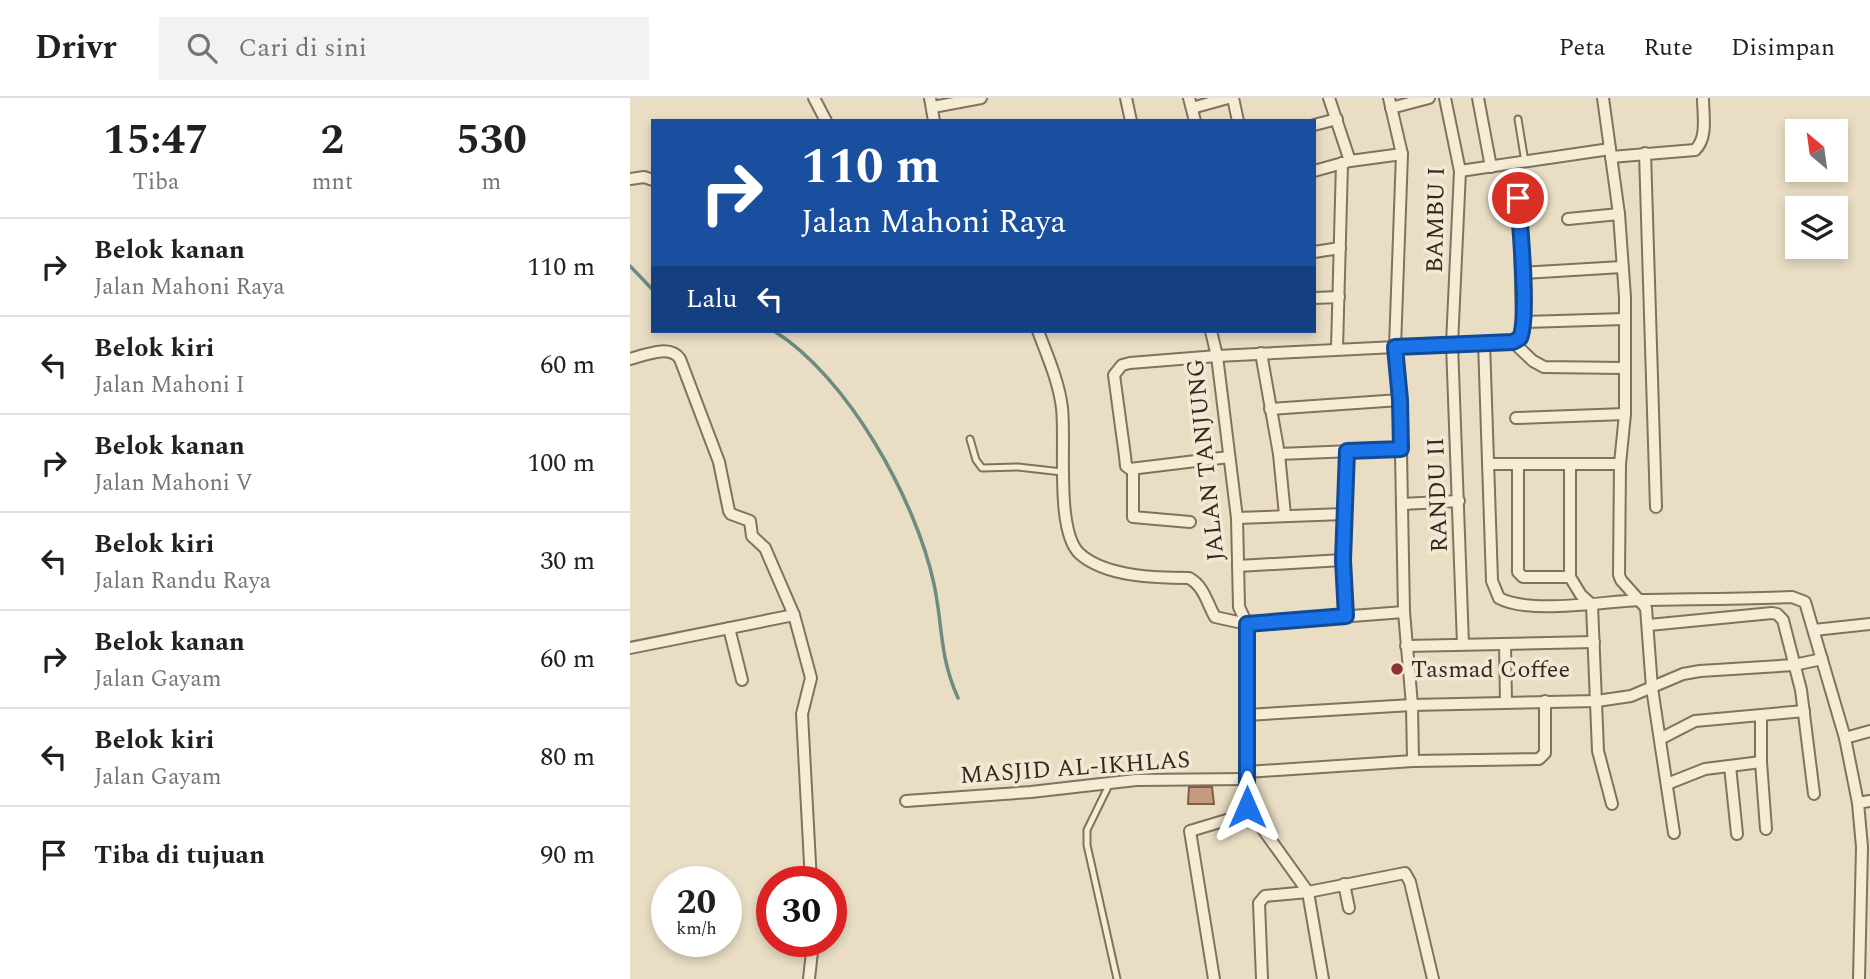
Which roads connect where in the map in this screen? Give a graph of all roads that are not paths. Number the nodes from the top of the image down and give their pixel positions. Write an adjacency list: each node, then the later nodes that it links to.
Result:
1 (814, 98): 14 (street)
2 (981, 98): 11 (street)
3 (1126, 98): 15 (street)
4 (1231, 98): 12 (street); 16 (street)
5 (1329, 98): 17 (street)
6 (1429, 98): 13 (street)
7 (1445, 98): 27 (street, BAMBU I)
8 (1478, 98): 25 (street)
9 (1602, 98): 20 (street)
10 (1703, 98): 21 (street)
11 (932, 103)
12 (1191, 103)
13 (1390, 103): 22 (street)
14 (826, 119)
15 (1131, 119)
16 (1237, 119)
17 (1337, 119): 19 (street); 23 (street)
18 (1518, 119): 24 (lane)
19 (1316, 124)
20 (1611, 153): 21 (street); 24 (street); 31 (street)
21 (1645, 153): 69 (street)
22 (1402, 154): 23 (street); 46 (street)
23 (1346, 162): 26 (street); 33 (street)
24 (1525, 162): 25 (street)
25 (1491, 167): 27 (street)
26 (1316, 170)
27 (1460, 170): 45 (street, BAMBU I)
28 (630, 179): 29 (street)
29 (651, 179)
30 (1518, 198): 36 (street)
31 (1619, 214): 32 (street); 35 (street)
32 (1568, 219)
33 (1340, 248): 34 (street); 37 (street)
34 (1316, 252)
35 (1622, 267): 36 (street); 39 (street)
36 (1522, 272): 40 (street)
37 (1339, 297): 38 (street); 47 (street)
38 (1316, 298)
39 (1625, 319): 40 (street); 51 (street)
40 (1522, 322): 44 (street)
41 (1039, 333): 66 (street)
42 (1211, 333): 49 (street, JALAN TANJUNG)
43 (1484, 342): 44 (street); 45 (street); 61 (street)
44 (1513, 342): 51 (street)
45 (1452, 344): 46 (street); 67 (street, RANDU II)
46 (1395, 347): 47 (street); 52 (street)
47 (1337, 349): 48 (street)
48 (1261, 353): 49 (street); 53 (street)
49 (1217, 356): 60 (street, JALAN TANJUNG); 65 (street)
50 (630, 359): 80 (street)
51 (1624, 368): 54 (street)
52 (1400, 400): 53 (street); 57 (street)
53 (1270, 409): 59 (street)
54 (1625, 414): 55 (street); 64 (street)
55 (1516, 418)
56 (970, 439): 66 (lane)
57 (1401, 449): 58 (street); 68 (street)
58 (1347, 451): 59 (street); 70 (street)
59 (1279, 454): 71 (street)
60 (1229, 457): 65 (street); 72 (street, JALAN TANJUNG)
61 (1488, 464): 62 (street); 78 (street)
62 (1518, 464): 63 (street); 76 (street)
63 (1570, 464): 64 (street); 76 (street)
64 (1620, 464): 77 (street)
65 (1133, 470): 73 (street)
66 (1063, 472): 82 (street)
67 (1459, 501): 68 (street); 88 (street, RANDU II)
68 (1402, 504): 79 (street)
69 (1656, 507)
70 (1344, 514): 71 (street); 74 (street)
71 (1285, 515): 72 (street)
72 (1237, 518): 75 (street, JALAN TANJUNG)
73 (1190, 522)
74 (1343, 560): 75 (street); 81 (street)
75 (1238, 566): 82 (street, JALAN TANJUNG)
76 (1570, 577): 78 (street)
77 (1640, 600): 78 (street); 84 (street); 86 (street)
78 (1592, 605): 87 (street)
79 (1404, 612): 81 (street); 90 (street)
80 (794, 615): 85 (street); 120 (street)
81 (1346, 616): 82 (street)
82 (1247, 624): 101 (street, JALAN TANJUNG)
83 (1870, 624): 86 (street)
84 (1649, 625): 93 (street); 95 (street)
85 (729, 628): 91 (street); 94 (street)
86 (1814, 630): 92 (street)
87 (1594, 642): 89 (street); 97 (street)
88 (1463, 644): 89 (street); 90 (street)
89 (1505, 644): 98 (street)
90 (1406, 646): 99 (street)
91 (630, 648)
92 (1822, 659): 93 (street); 105 (street)
93 (1794, 665): 95 (street); 100 (street)
94 (742, 680)
95 (1651, 688): 97 (street); 104 (street)
96 (1545, 701): 97 (street); 98 (street); 106 (street, MASJID AL-IKHLAS)
97 (1597, 701): 115 (street)
98 (1506, 702): 99 (street)
99 (1412, 705): 101 (street); 106 (street)
100 (1804, 711): 102 (street); 112 (street)
101 (1247, 715): 109 (street, JALAN TANJUNG)
102 (1761, 716): 104 (street); 107 (street)
103 (1870, 732): 105 (street)
104 (1660, 738): 111 (street)
105 (1845, 738): 114 (street)
106 (1413, 761): 109 (street, MASJID AL-IKHLAS)
107 (1761, 762): 108 (street); 117 (street)
108 (1730, 766): 111 (street); 119 (street)
109 (1247, 775): 110 (street, MASJID AL-IKHLAS); 116 (street, JALAN TANJUNG)
110 (1111, 782): 113 (street, MASJID AL-IKHLAS); 126 (lane)
111 (1667, 784): 118 (street)
112 (1814, 794)
113 (906, 801)
114 (1864, 802): 131 (street)
115 (1612, 804)
116 (1250, 813): 122 (street); 127 (street)
117 (1766, 830)
118 (1674, 833)
119 (1737, 834)
120 (810, 866)
121 (1344, 884): 122 (street); 123 (street); 130 (street)
122 (1307, 892): 128 (street); 129 (street)
123 (1349, 908)
124 (811, 957): 125 (street)
125 (809, 979)
126 (1117, 979)
127 (1214, 979)
128 (1262, 979)
129 (1323, 979)
130 (1433, 979)
131 (1859, 979)

